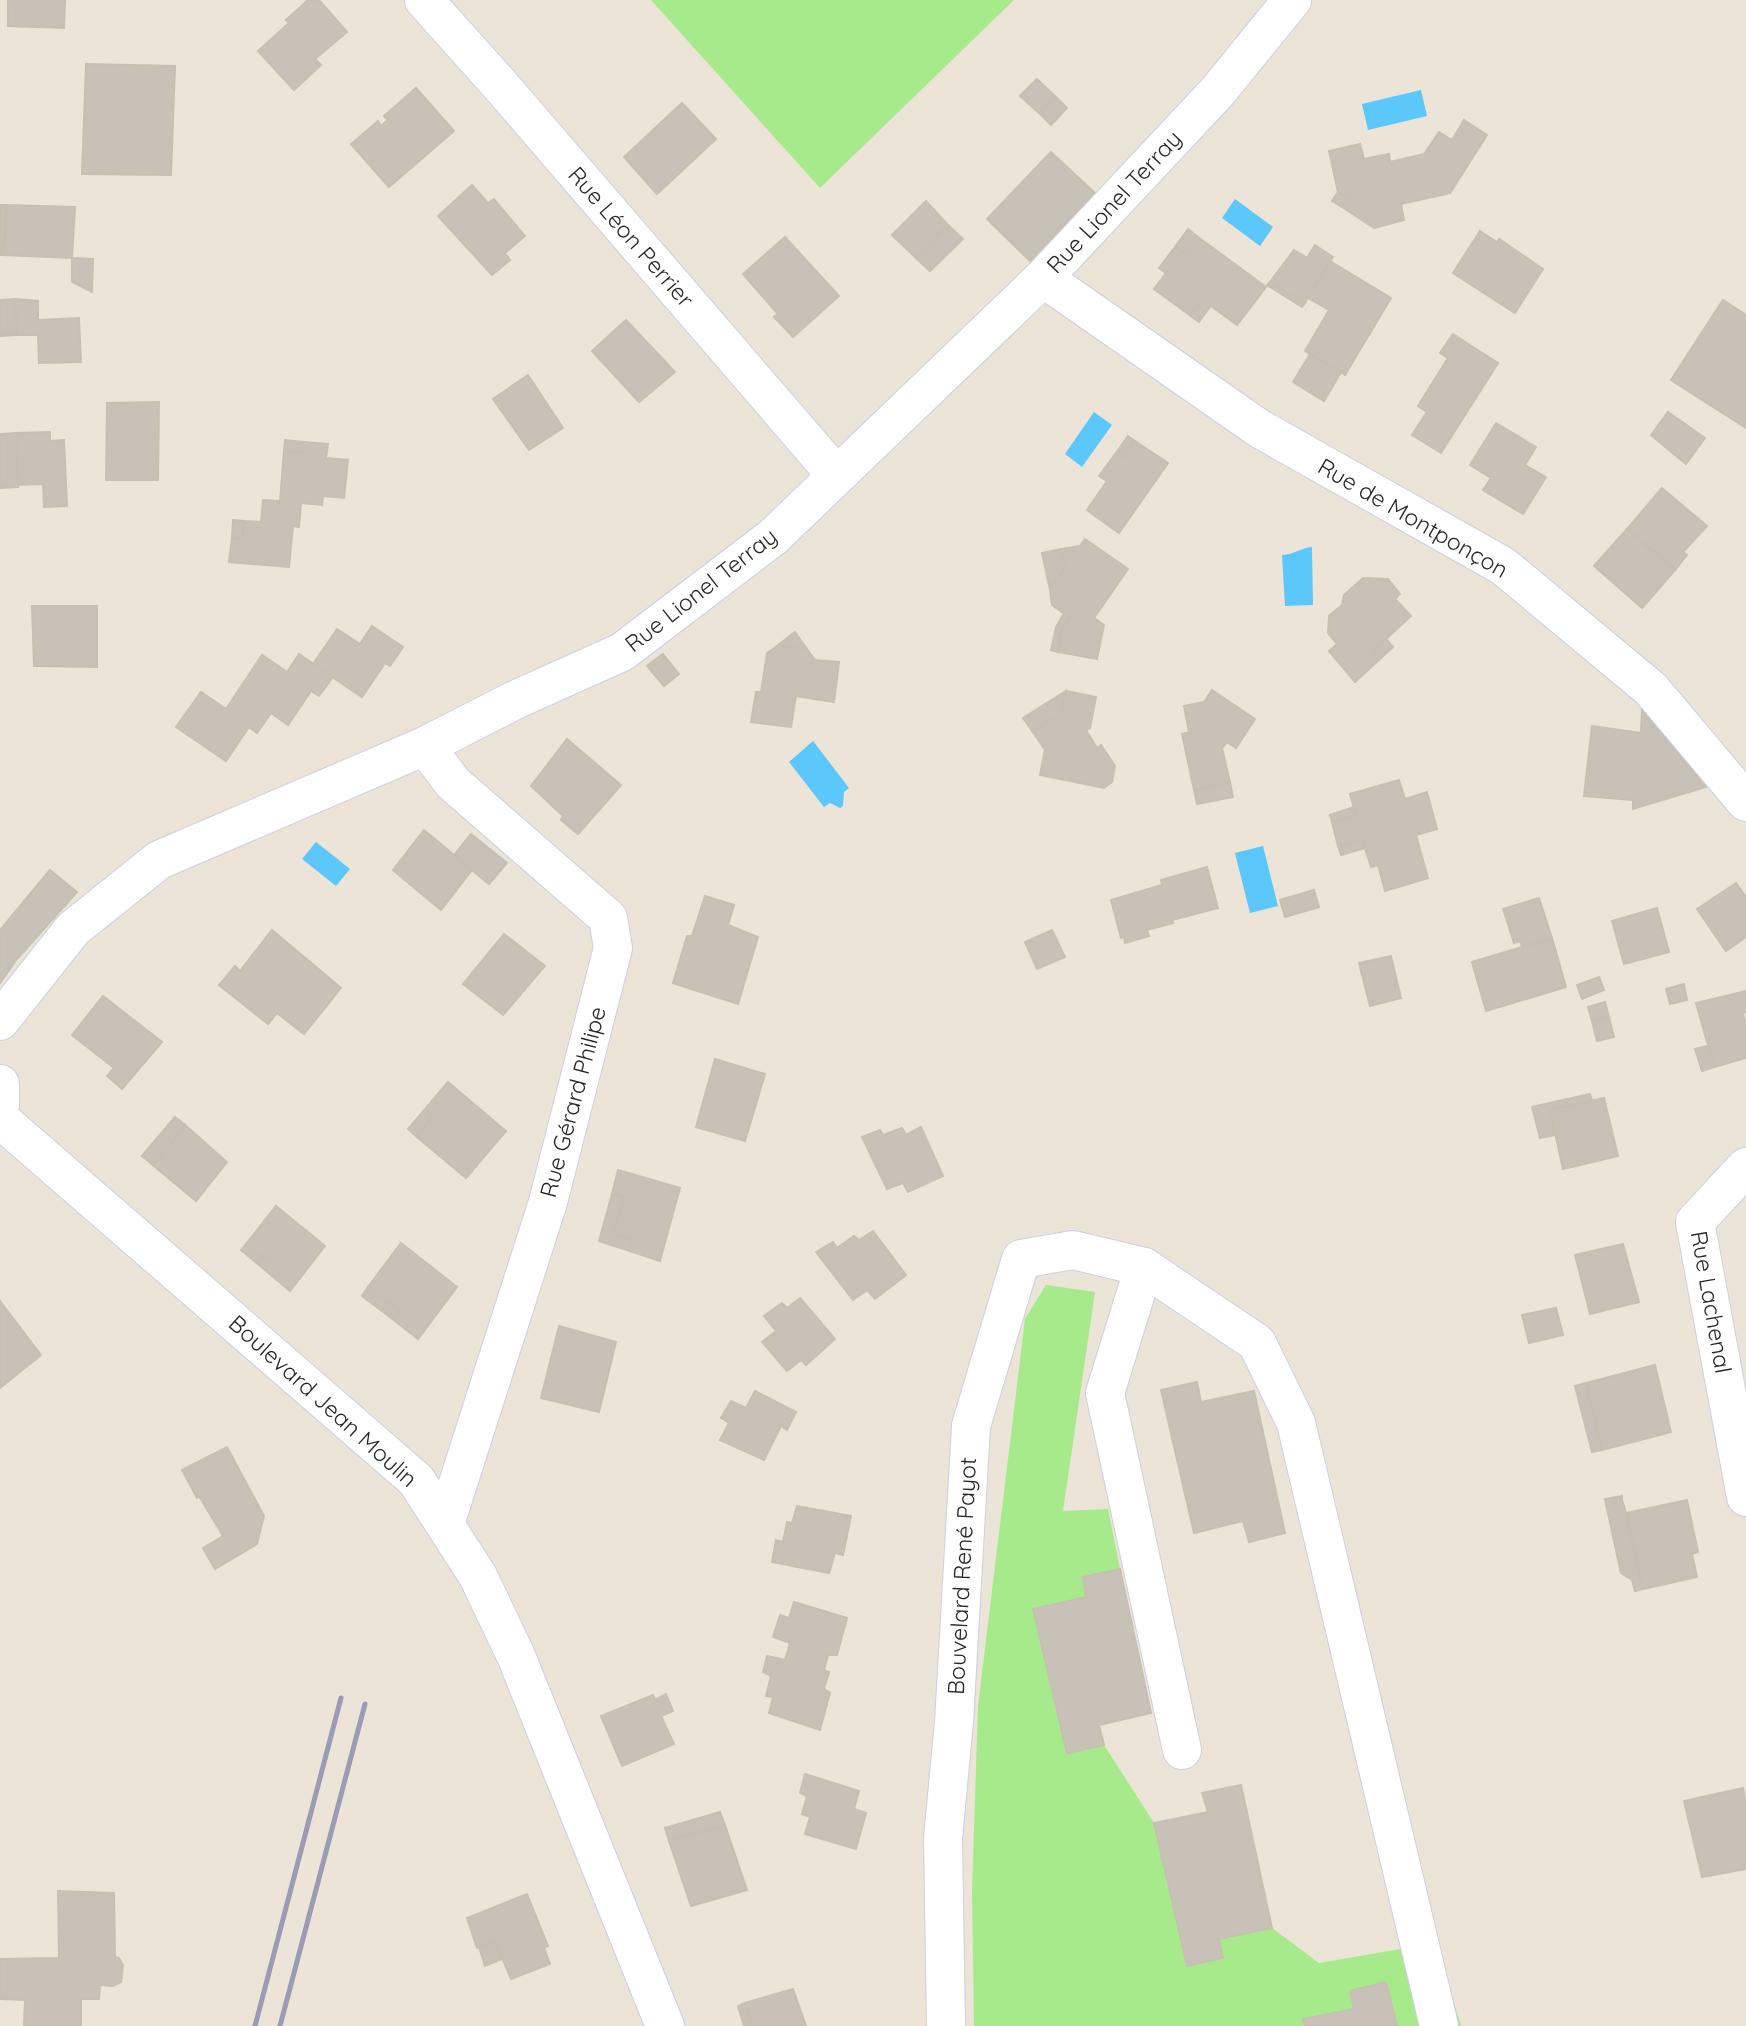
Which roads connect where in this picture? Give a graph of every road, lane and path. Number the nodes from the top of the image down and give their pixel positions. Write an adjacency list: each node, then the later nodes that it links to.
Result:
1 (424, 0): 4 (street, Rue Léon Perrier)
2 (1292, 0): 3 (street, Rue Lionel Terray)
3 (1042, 278): 4 (street, Rue Lionel Terray); 6 (street, Rue de Montponçon)
4 (836, 475): 5 (street, Rue Lionel Terray)
5 (425, 746): 7 (street, Rue Lionel Terray); 14 (street, Rue Gérard Philipe)
6 (1746, 802)
7 (0, 1021)
8 (0, 1084): 9 (street)
9 (0, 1105)
10 (0, 1119): 14 (street, Boulevard Jean Moulin)
11 (1746, 1167): 13 (street, Rue Lachenal)
12 (1144, 1267): 15 (street); 17 (street, Bouvelard René Payot); 18 (street, Bouvelard René Payot)
13 (1746, 1497)
14 (444, 1524): 16 (street, Boulevard Jean Moulin)
15 (1182, 1750)
16 (665, 2026)
17 (946, 2026)
18 (1439, 2026)

